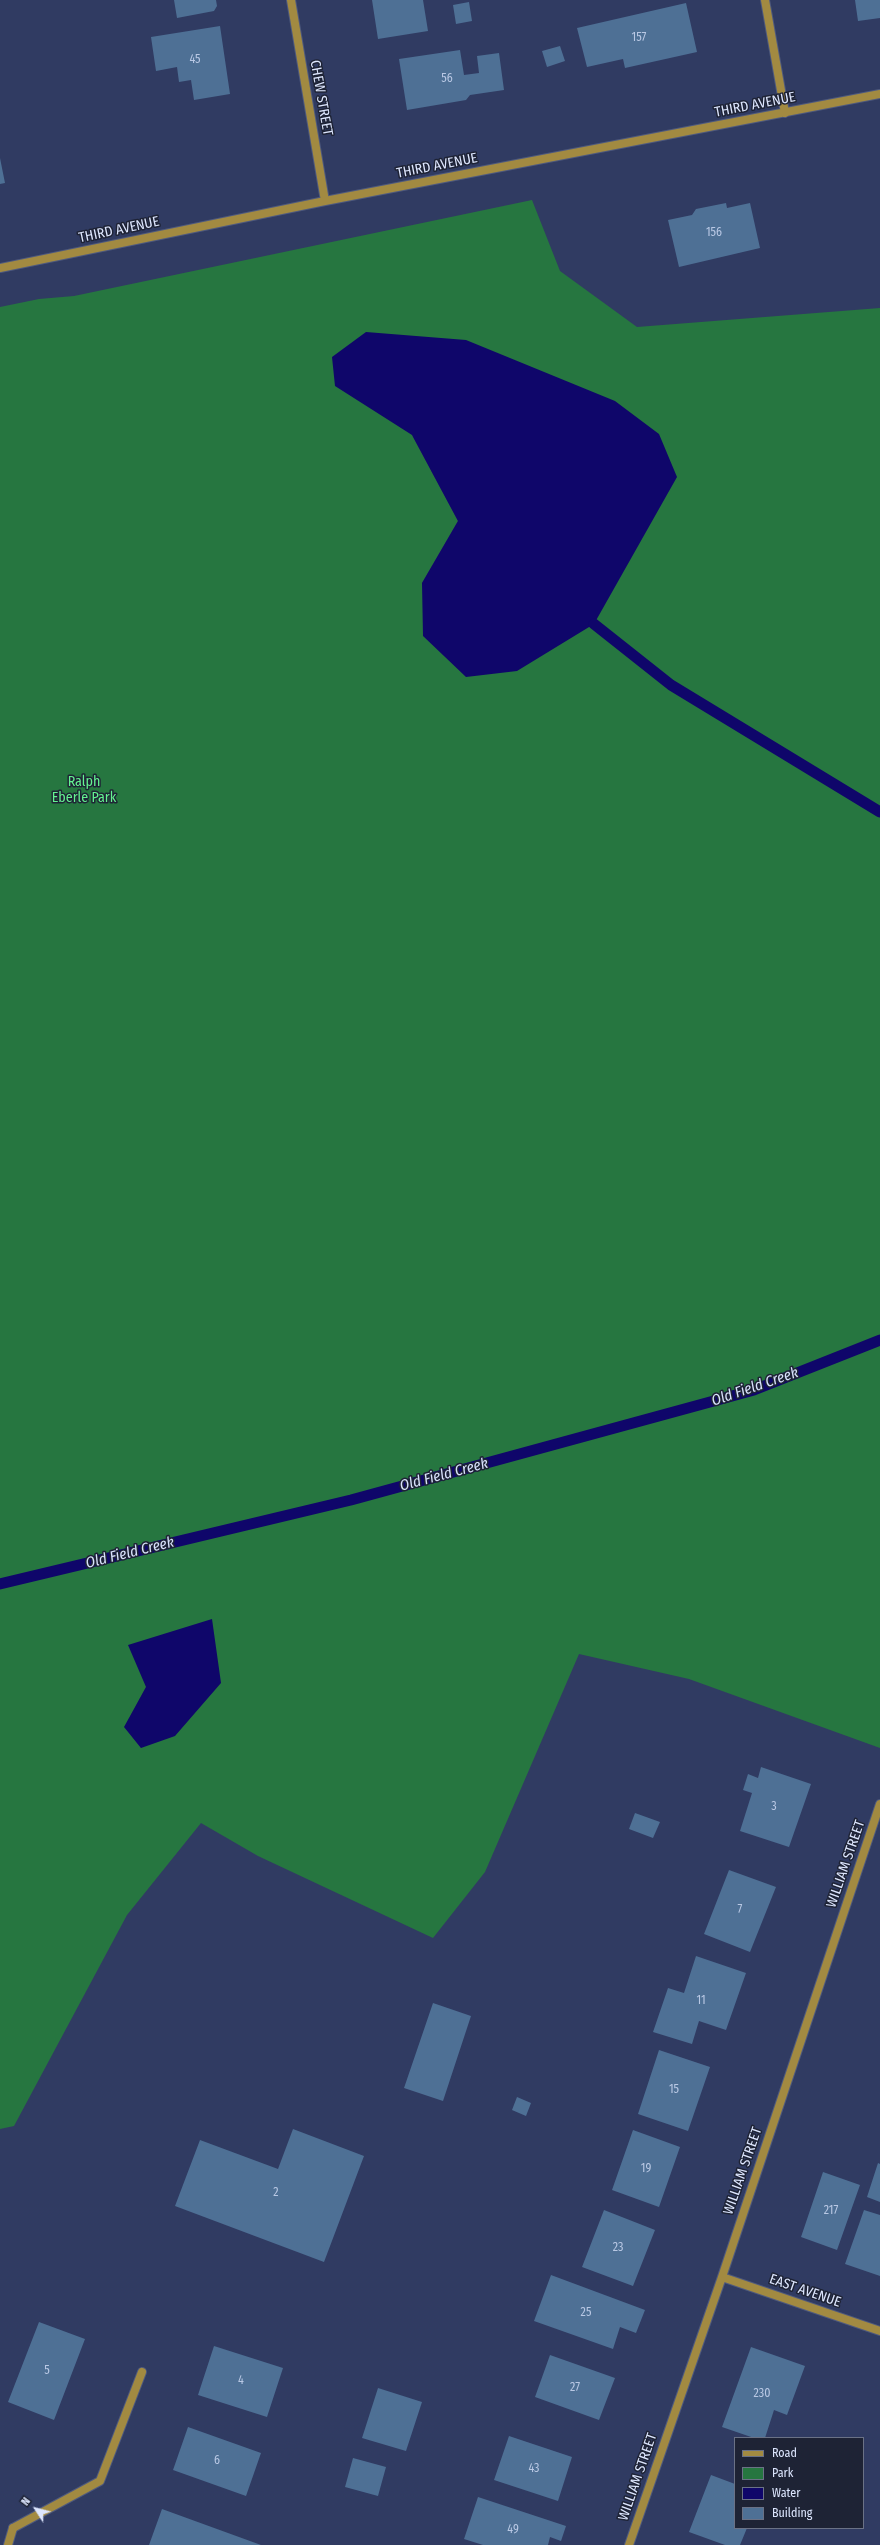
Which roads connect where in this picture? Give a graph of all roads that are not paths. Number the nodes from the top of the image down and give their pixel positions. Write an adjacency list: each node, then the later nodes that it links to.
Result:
1 (291, 0): 5 (street, CHEW STREET)
2 (765, 0): 4 (street)
3 (880, 94): 4 (street, THIRD AVENUE)
4 (785, 112): 5 (street, THIRD AVENUE)
5 (325, 201): 6 (street, THIRD AVENUE)
6 (0, 268)
7 (880, 1804): 8 (street, WILLIAM STREET)
8 (722, 2277): 9 (street, EAST AVENUE); 12 (street, WILLIAM STREET)
9 (880, 2331)
10 (142, 2372): 11 (street)
11 (8, 2545)
12 (629, 2545)

